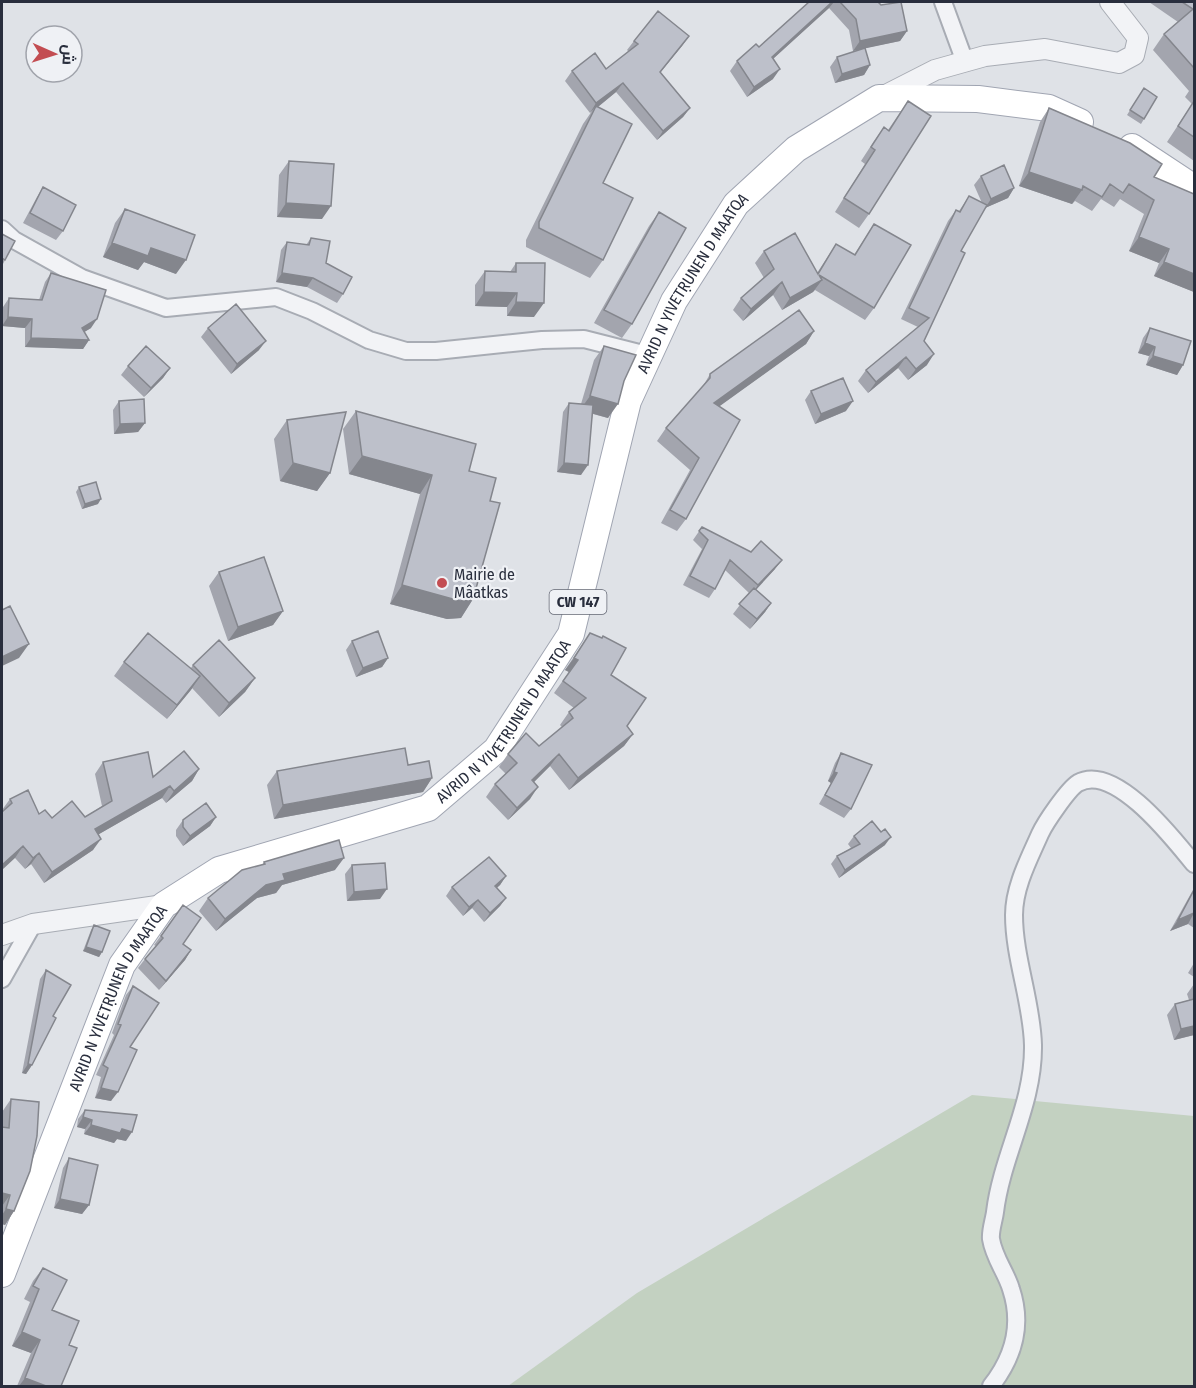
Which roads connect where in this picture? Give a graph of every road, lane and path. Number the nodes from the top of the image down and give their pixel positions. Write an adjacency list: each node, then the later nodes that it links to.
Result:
1 (943, 2): 3 (street)
2 (1110, 2): 3 (street)
3 (965, 62): 4 (street)
4 (879, 98): 5 (main road); 7 (main road, AVRID N YIVETṚUNEN D MAATQA / CW 147)
5 (1194, 188)
6 (2, 229): 7 (street)
7 (647, 356): 9 (main road, AVRID N YIVETṚUNEN D MAATQA / CW 147)
8 (1194, 864): 14 (street)
9 (164, 905): 10 (street); 13 (main road, AVRID N YIVETṚUNEN D MAATQA / CW 147)
10 (33, 924): 11 (street); 12 (street)
11 (2, 935)
12 (2, 979)
13 (2, 1274)
14 (991, 1386)

